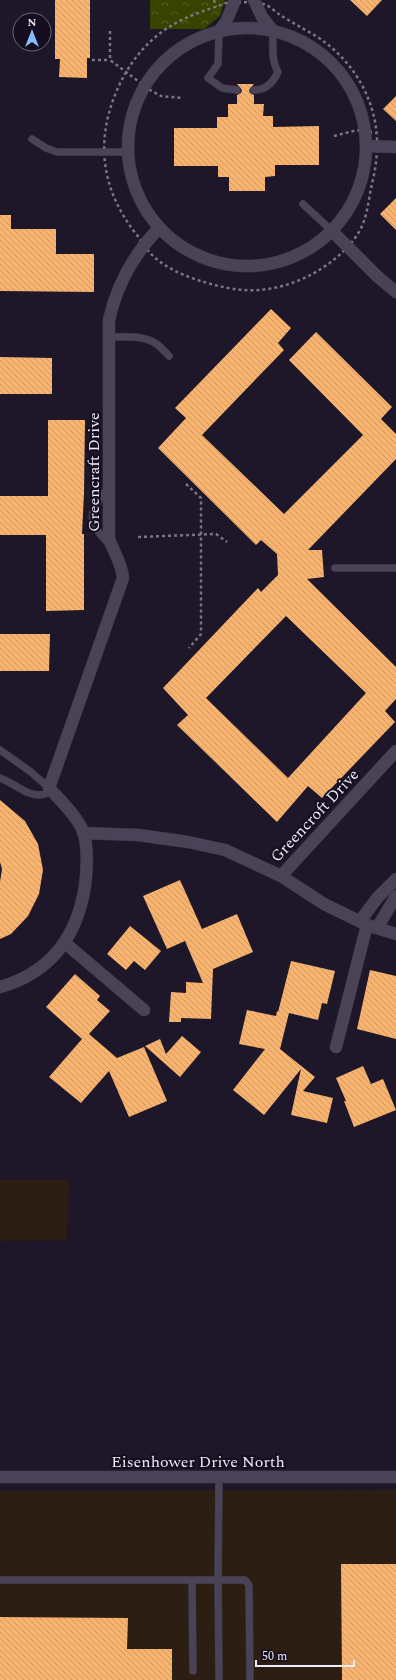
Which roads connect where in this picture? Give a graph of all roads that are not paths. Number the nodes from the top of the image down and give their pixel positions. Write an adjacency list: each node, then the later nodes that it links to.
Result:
1 (235, 1): 3 (street)
2 (255, 2): 4 (street)
3 (219, 31): 4 (street); 5 (lane); 10 (street)
4 (273, 31): 6 (lane); 8 (street)
5 (237, 90)
6 (254, 90)
7 (32, 139): 10 (lane)
8 (372, 146): 9 (street); 13 (street)
9 (396, 147)
10 (128, 152): 12 (street)
11 (304, 204): 13 (lane)
12 (159, 228): 13 (street); 15 (street, Greencraft Drive)
13 (332, 231): 14 (street)
14 (396, 292)
15 (109, 337): 16 (lane); 17 (street, Greencraft Drive)
16 (169, 356)
17 (109, 487): 18 (street, Greencraft Drive); 18 (lane)
18 (112, 548): 24 (street, Greencraft Drive)
19 (335, 568): 20 (lane)
20 (396, 568)
21 (0, 750): 24 (lane)
22 (396, 751): 26 (street, Greencroft Drive)
23 (0, 778): 24 (lane)
24 (49, 788): 25 (street)
25 (83, 833): 26 (street, Greencroft Drive); 31 (street)
26 (281, 876): 29 (street)
27 (396, 879): 29 (street)
28 (396, 896): 29 (street)
29 (368, 925): 30 (street); 34 (street)
30 (396, 934)
31 (65, 943): 32 (street); 33 (street)
32 (0, 988)
33 (144, 1010)
34 (336, 1048)
35 (0, 1477): 36 (street, Eisenhower Drive North)
36 (219, 1477): 37 (street, Eisenhower Drive North); 40 (lane)
37 (396, 1477)
38 (0, 1580): 39 (lane)
39 (192, 1580): 40 (lane); 41 (lane)
40 (218, 1580): 42 (lane); 43 (lane)
41 (193, 1671)
42 (219, 1680)
43 (250, 1680)

